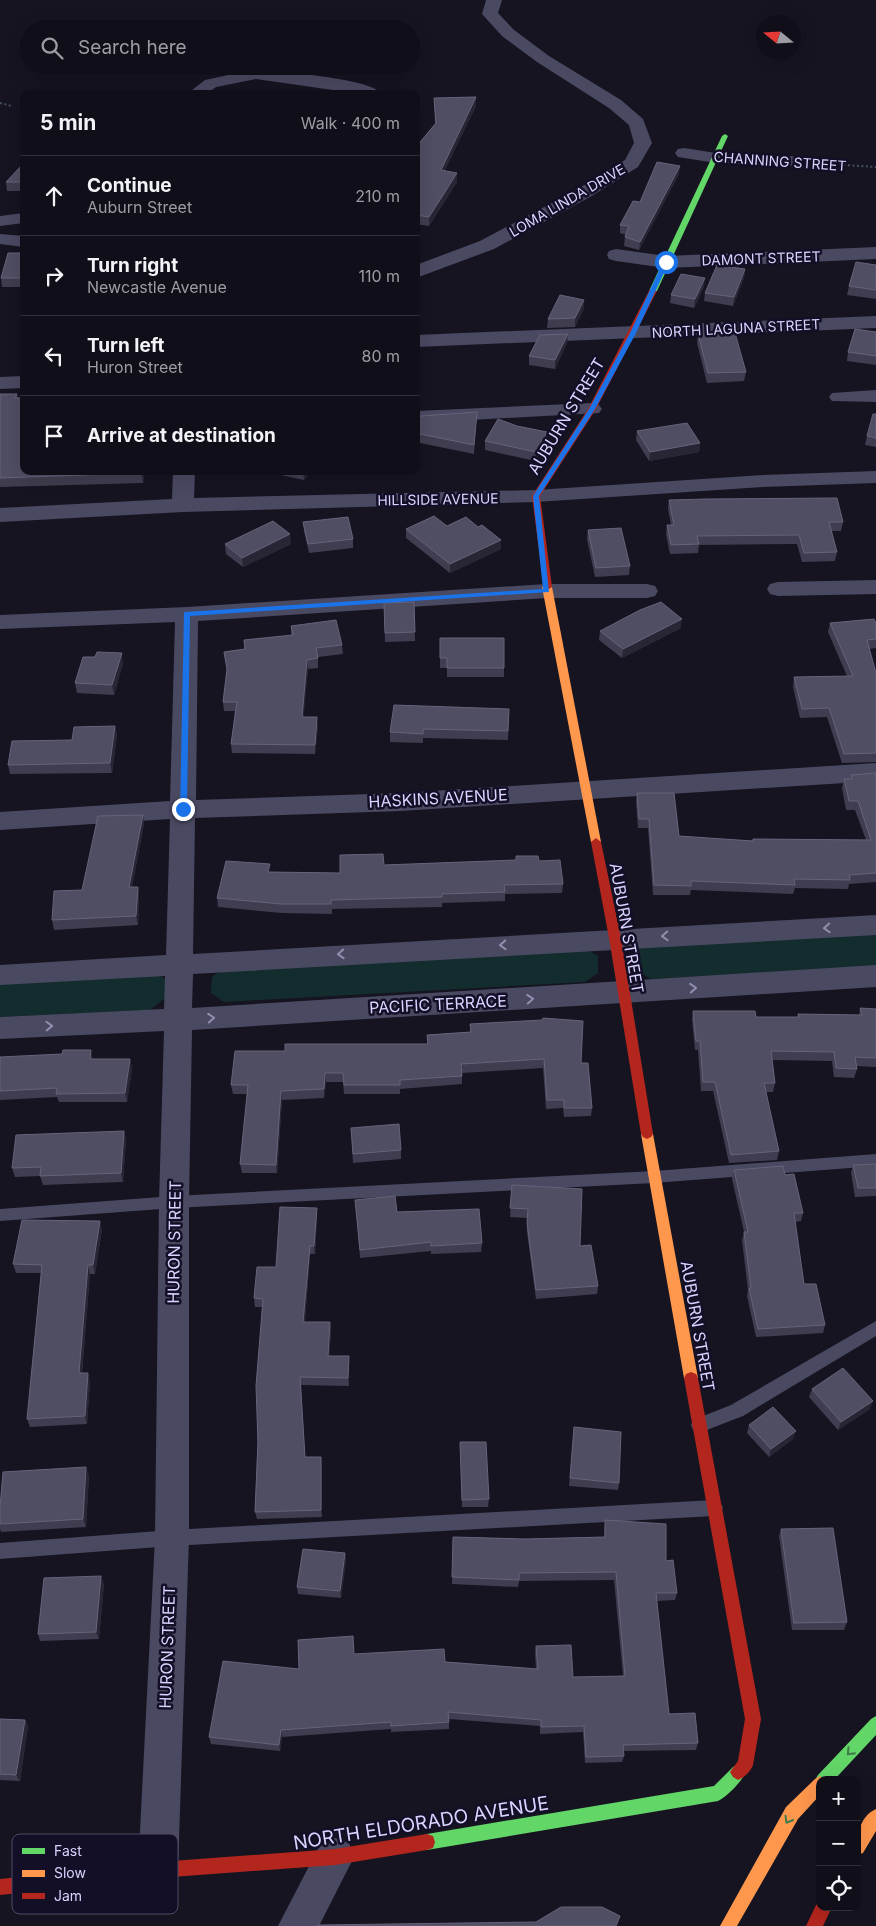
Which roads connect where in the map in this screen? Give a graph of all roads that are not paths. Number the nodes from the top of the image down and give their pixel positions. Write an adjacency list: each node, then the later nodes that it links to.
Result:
1 (494, 0): 17 (street, LOMA LINDA DRIVE)
2 (251, 75): 4 (street)
3 (264, 75): 5 (street)
4 (201, 90)
5 (366, 90)
6 (725, 136): 8 (street, AUBURN STREET)
7 (684, 153): 8 (street, CHANNING STREET)
8 (716, 158): 9 (street, CHANNING STREET); 16 (street, AUBURN STREET)
9 (790, 161)
10 (20, 218): 11 (street)
11 (0, 221)
12 (0, 239): 13 (street)
13 (20, 242)
14 (876, 253): 16 (street, DAMONT STREET)
15 (616, 255): 16 (street, DAMONT STREET)
16 (666, 262): 19 (street, AUBURN STREET)
17 (420, 270)
18 (876, 322): 19 (street, NORTH LAGUNA STREET)
19 (633, 333): 20 (street, NORTH LAGUNA STREET); 25 (street, AUBURN STREET)
20 (420, 341)
21 (20, 382): 22 (street)
22 (0, 383)
23 (876, 396): 24 (street)
24 (838, 397)
25 (592, 409): 26 (street); 29 (street, AUBURN STREET)
26 (420, 417)
27 (184, 475): 31 (street)
28 (872, 477): 29 (street, HILLSIDE AVENUE); 30 (street)
29 (536, 496): 31 (street, HILLSIDE AVENUE); 35 (street, AUBURN STREET)
30 (876, 500)
31 (184, 505): 32 (street, HILLSIDE AVENUE)
32 (0, 515)
33 (876, 587): 34 (street)
34 (778, 589)
35 (547, 591): 36 (street); 37 (street); 40 (street, AUBURN STREET)
36 (647, 592)
37 (187, 614): 38 (street); 41 (street, HURON STREET)
38 (0, 622)
39 (876, 772): 40 (street, HASKINS AVENUE)
40 (586, 789): 41 (street, HASKINS AVENUE); 44 (street, AUBURN STREET)
41 (183, 809): 42 (street, HASKINS AVENUE); 45 (street, HURON STREET)
42 (0, 821)
43 (876, 925): 44 (street, one-way to 44)
44 (614, 938): 45 (street, one-way to 45); 48 (street, AUBURN STREET)
45 (180, 963): 46 (street); 49 (street, HURON STREET)
46 (0, 975)
47 (876, 976): 48 (street, PACIFIC TERRACE, one-way to 47)
48 (622, 992): 49 (street, PACIFIC TERRACE, one-way to 48); 52 (street, AUBURN STREET)
49 (179, 1020): 50 (street, PACIFIC TERRACE, one-way to 49); 53 (street, HURON STREET)
50 (0, 1028)
51 (876, 1160): 52 (lane)
52 (654, 1177): 53 (lane); 56 (street, AUBURN STREET)
53 (174, 1202): 54 (lane); 58 (street, HURON STREET)
54 (0, 1215)
55 (876, 1328): 56 (lane)
56 (699, 1425): 57 (street, AUBURN STREET)
57 (715, 1508): 58 (lane); 61 (street, AUBURN STREET)
58 (172, 1538): 59 (lane); 65 (street, HURON STREET)
59 (0, 1551)
60 (876, 1724): 62 (street, one-way to 62)
61 (745, 1765): 67 (street, NORTH ELDORADO AVENUE)
62 (827, 1776)
63 (816, 1788): 71 (street, one-way to 71)
64 (876, 1817): 66 (street)
65 (160, 1834)
66 (861, 1841)
67 (335, 1857): 68 (street, NORTH ELDORADO AVENUE); 70 (street)
68 (178, 1869)
69 (822, 1911): 72 (street)
70 (298, 1926)
71 (728, 1926)
72 (814, 1926)

